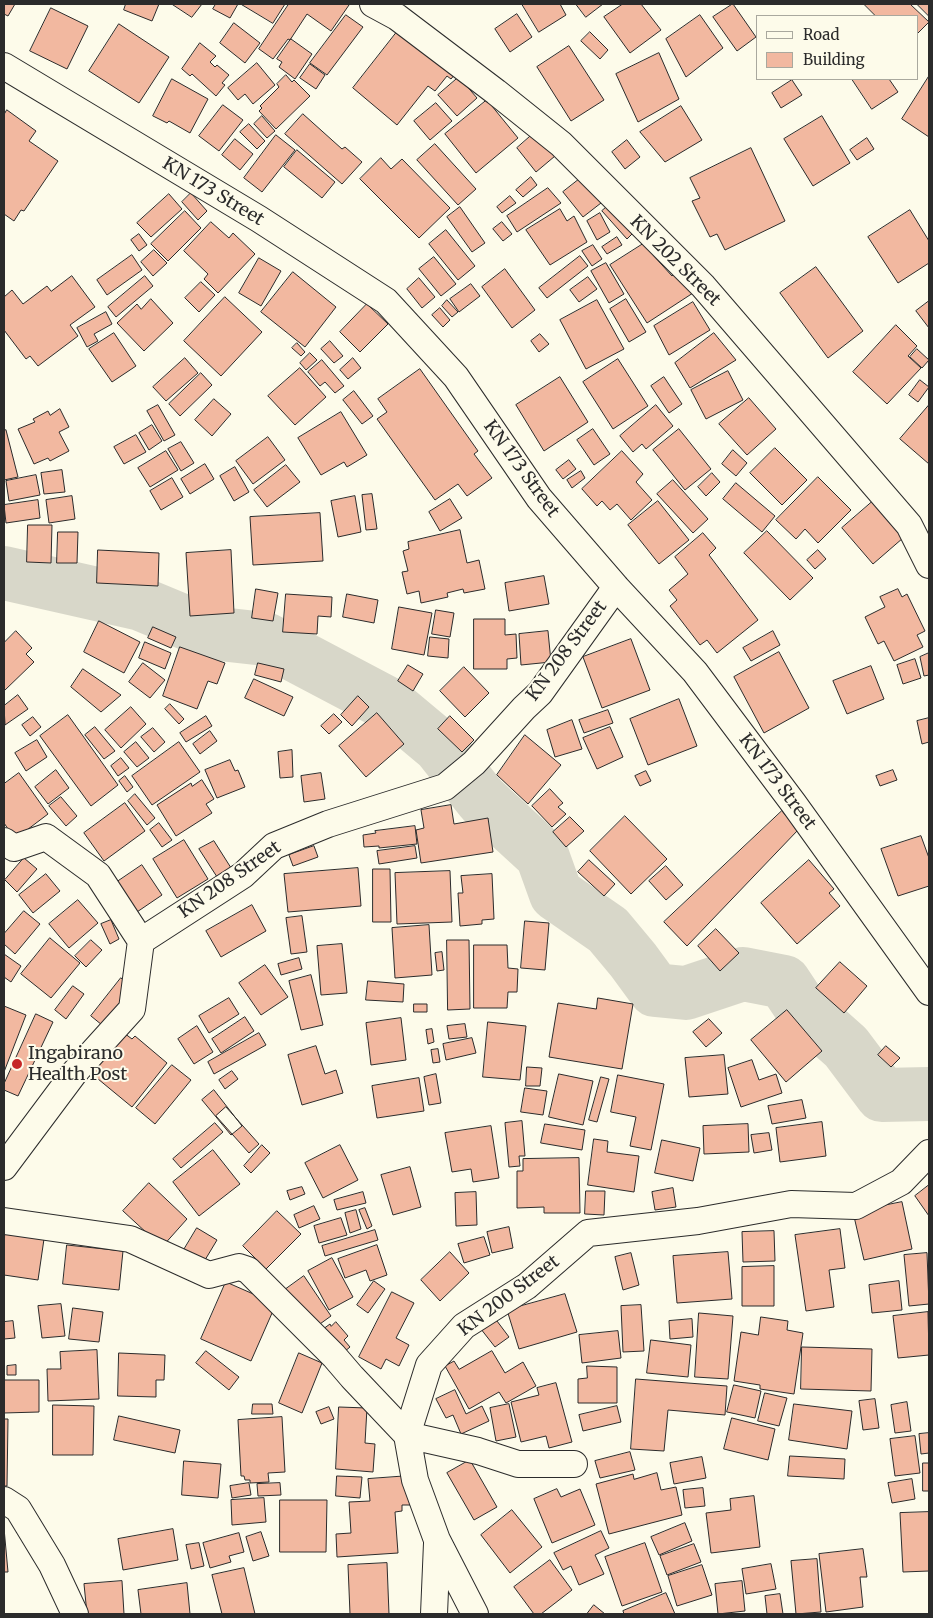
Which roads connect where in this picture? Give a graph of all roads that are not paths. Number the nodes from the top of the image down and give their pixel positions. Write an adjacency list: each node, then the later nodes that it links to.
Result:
1 (373, 4): 3 (street, KN 202 Street)
2 (4, 66): 4 (street, KN 173 Street)
3 (929, 565)
4 (616, 587): 6 (street, KN 208 Street); 7 (street, KN 173 Street)
5 (4, 842): 6 (street)
6 (141, 942): 9 (street)
7 (929, 992)
8 (928, 1153): 11 (street, KN 200 Street)
9 (4, 1167)
10 (4, 1222): 11 (street)
11 (407, 1435): 12 (street); 14 (street, KN 200 Street)
12 (574, 1464)
13 (4, 1500): 15 (street)
14 (437, 1540): 16 (street); 17 (street, KN 200 Street)
15 (76, 1614)
16 (434, 1614)
17 (475, 1614)

